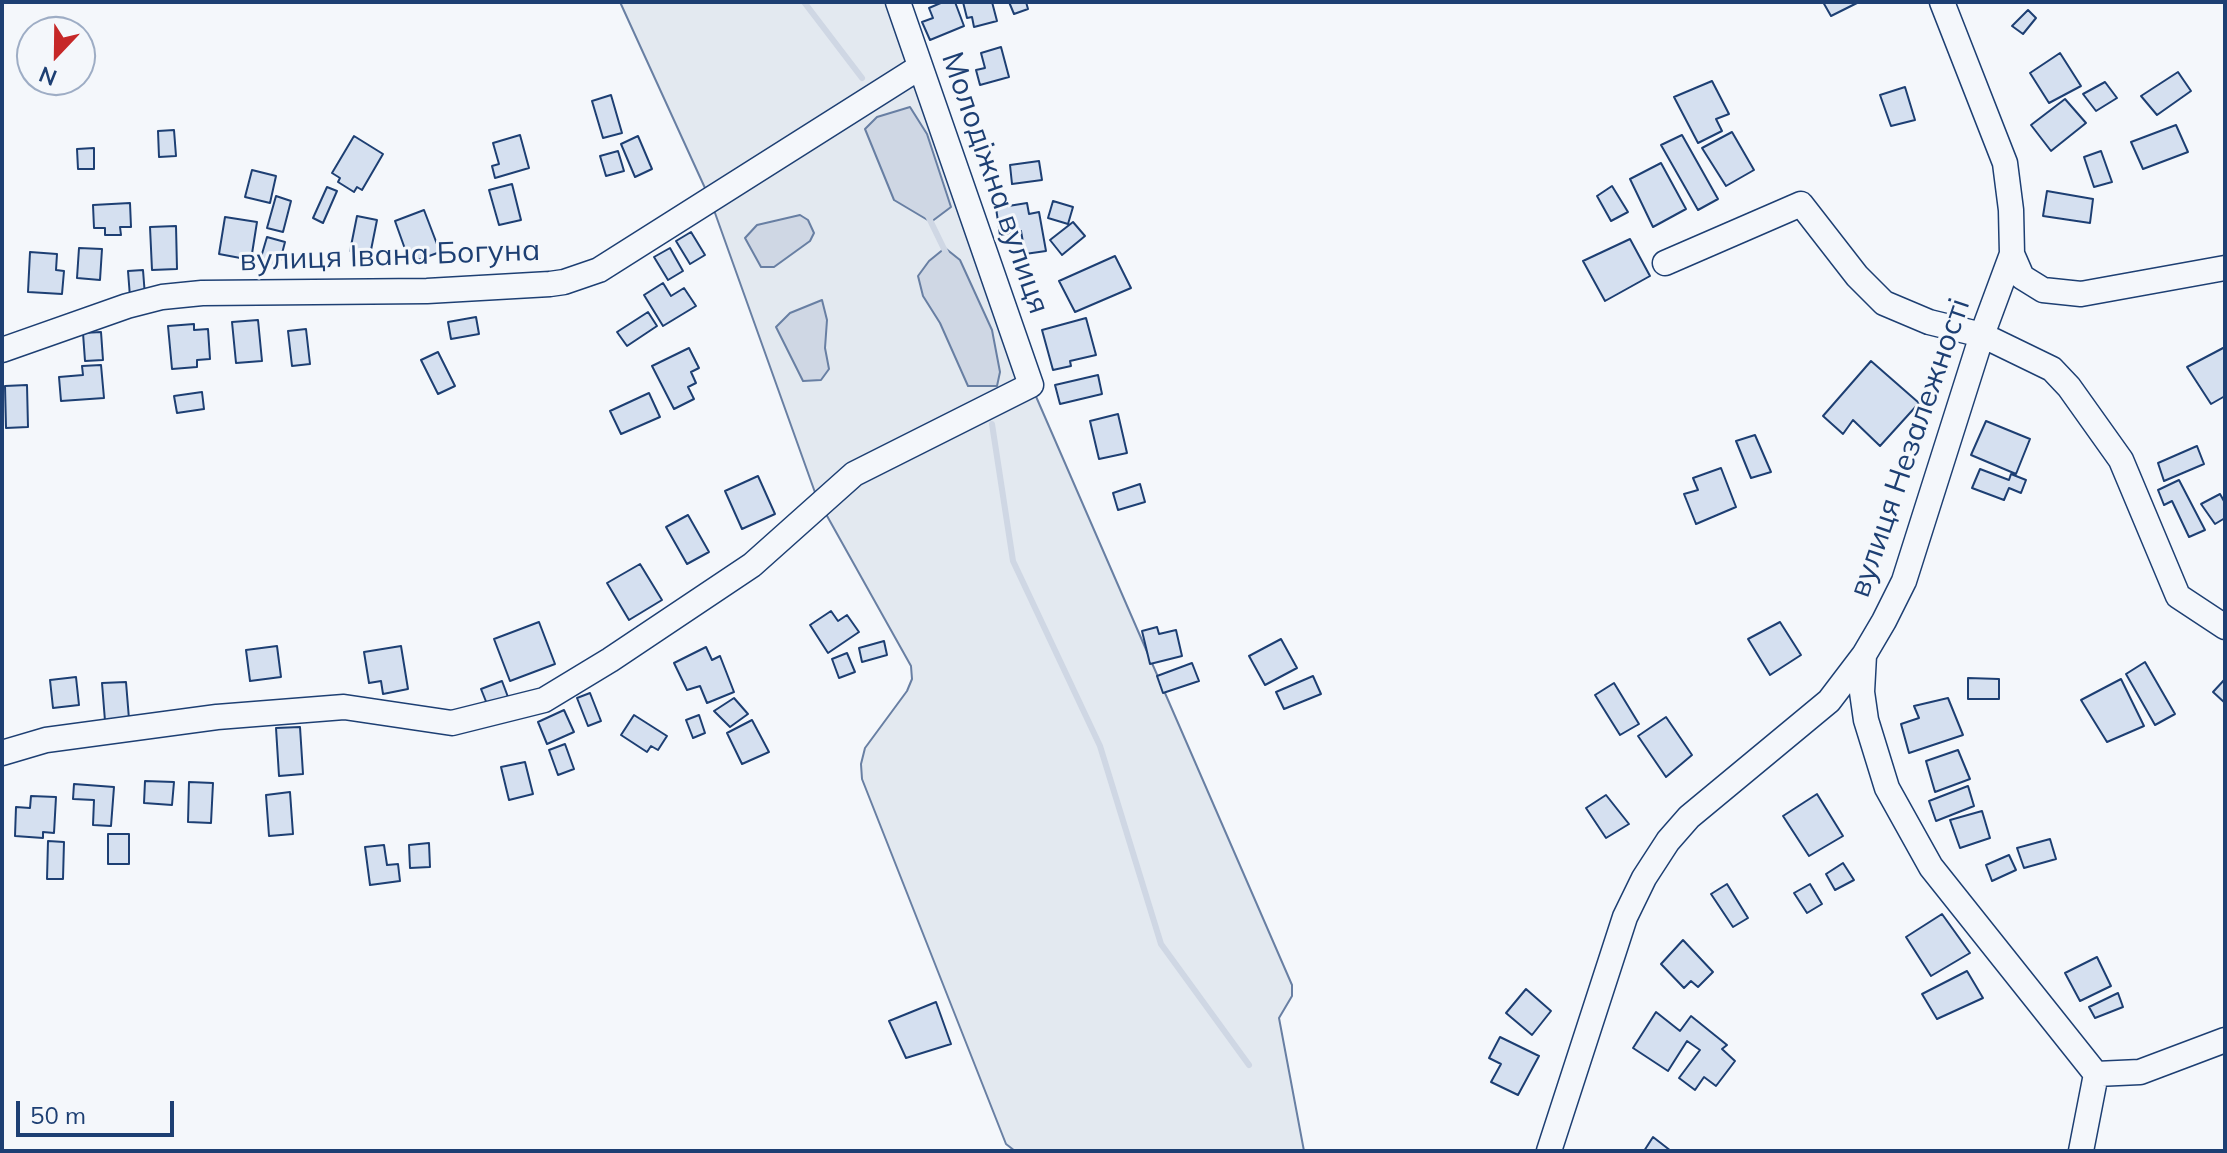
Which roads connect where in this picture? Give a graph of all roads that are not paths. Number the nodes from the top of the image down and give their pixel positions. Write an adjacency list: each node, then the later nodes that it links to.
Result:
1 (898, 2): 3 (street, Молодіжна вулиця)
2 (1942, 2): 4 (street, вулиця Незалежності)
3 (920, 67): 8 (street, вулиця Івана Богуна); 11 (street, Молодіжна вулиця)
4 (2012, 254): 6 (street); 7 (street, вулиця Незалежності)
5 (1665, 263): 7 (street)
6 (2225, 268)
7 (1982, 335): 9 (street); 10 (street, вулиця Незалежності)
8 (2, 350)
9 (2225, 627)
10 (1864, 655): 13 (street); 14 (street, вулиця Незалежності)
11 (2, 753)
12 (2225, 1040): 13 (street)
13 (2096, 1074): 15 (street)
14 (1549, 1151)
15 (2081, 1151)

